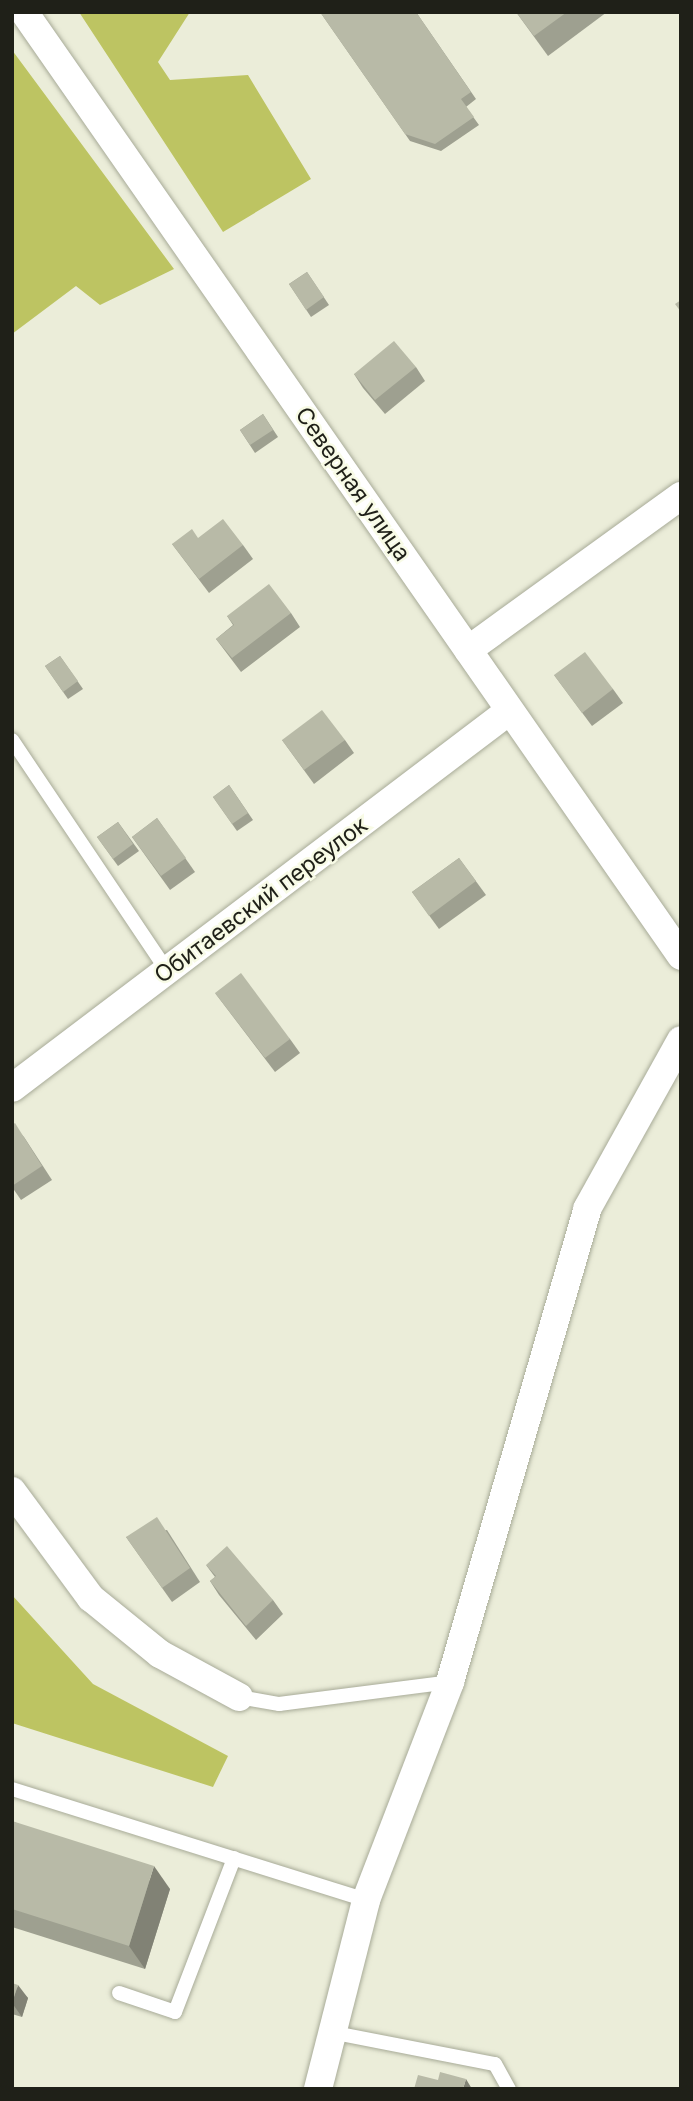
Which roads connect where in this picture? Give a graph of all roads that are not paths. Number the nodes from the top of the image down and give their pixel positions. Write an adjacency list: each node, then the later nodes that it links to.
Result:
1 (24, 12): 3 (street, Северная улица)
2 (681, 496): 3 (street)
3 (468, 650): 4 (street, Северная улица)
4 (509, 710): 6 (street, Северная улица); 7 (street, Обитаевский переулок)
5 (12, 740): 7 (lane)
6 (681, 956)
7 (168, 972): 9 (street, Обитаевский переулок)
8 (681, 1040): 11 (street)
9 (12, 1088)
10 (12, 1491): 12 (street)
11 (450, 1682): 12 (lane); 15 (street)
12 (239, 1697)
13 (12, 1788): 14 (lane)
14 (234, 1858): 15 (lane); 16 (lane)
15 (366, 1900): 17 (street)
16 (119, 1993)
17 (330, 2032): 18 (street); 19 (lane)
18 (318, 2089)
19 (509, 2089)

